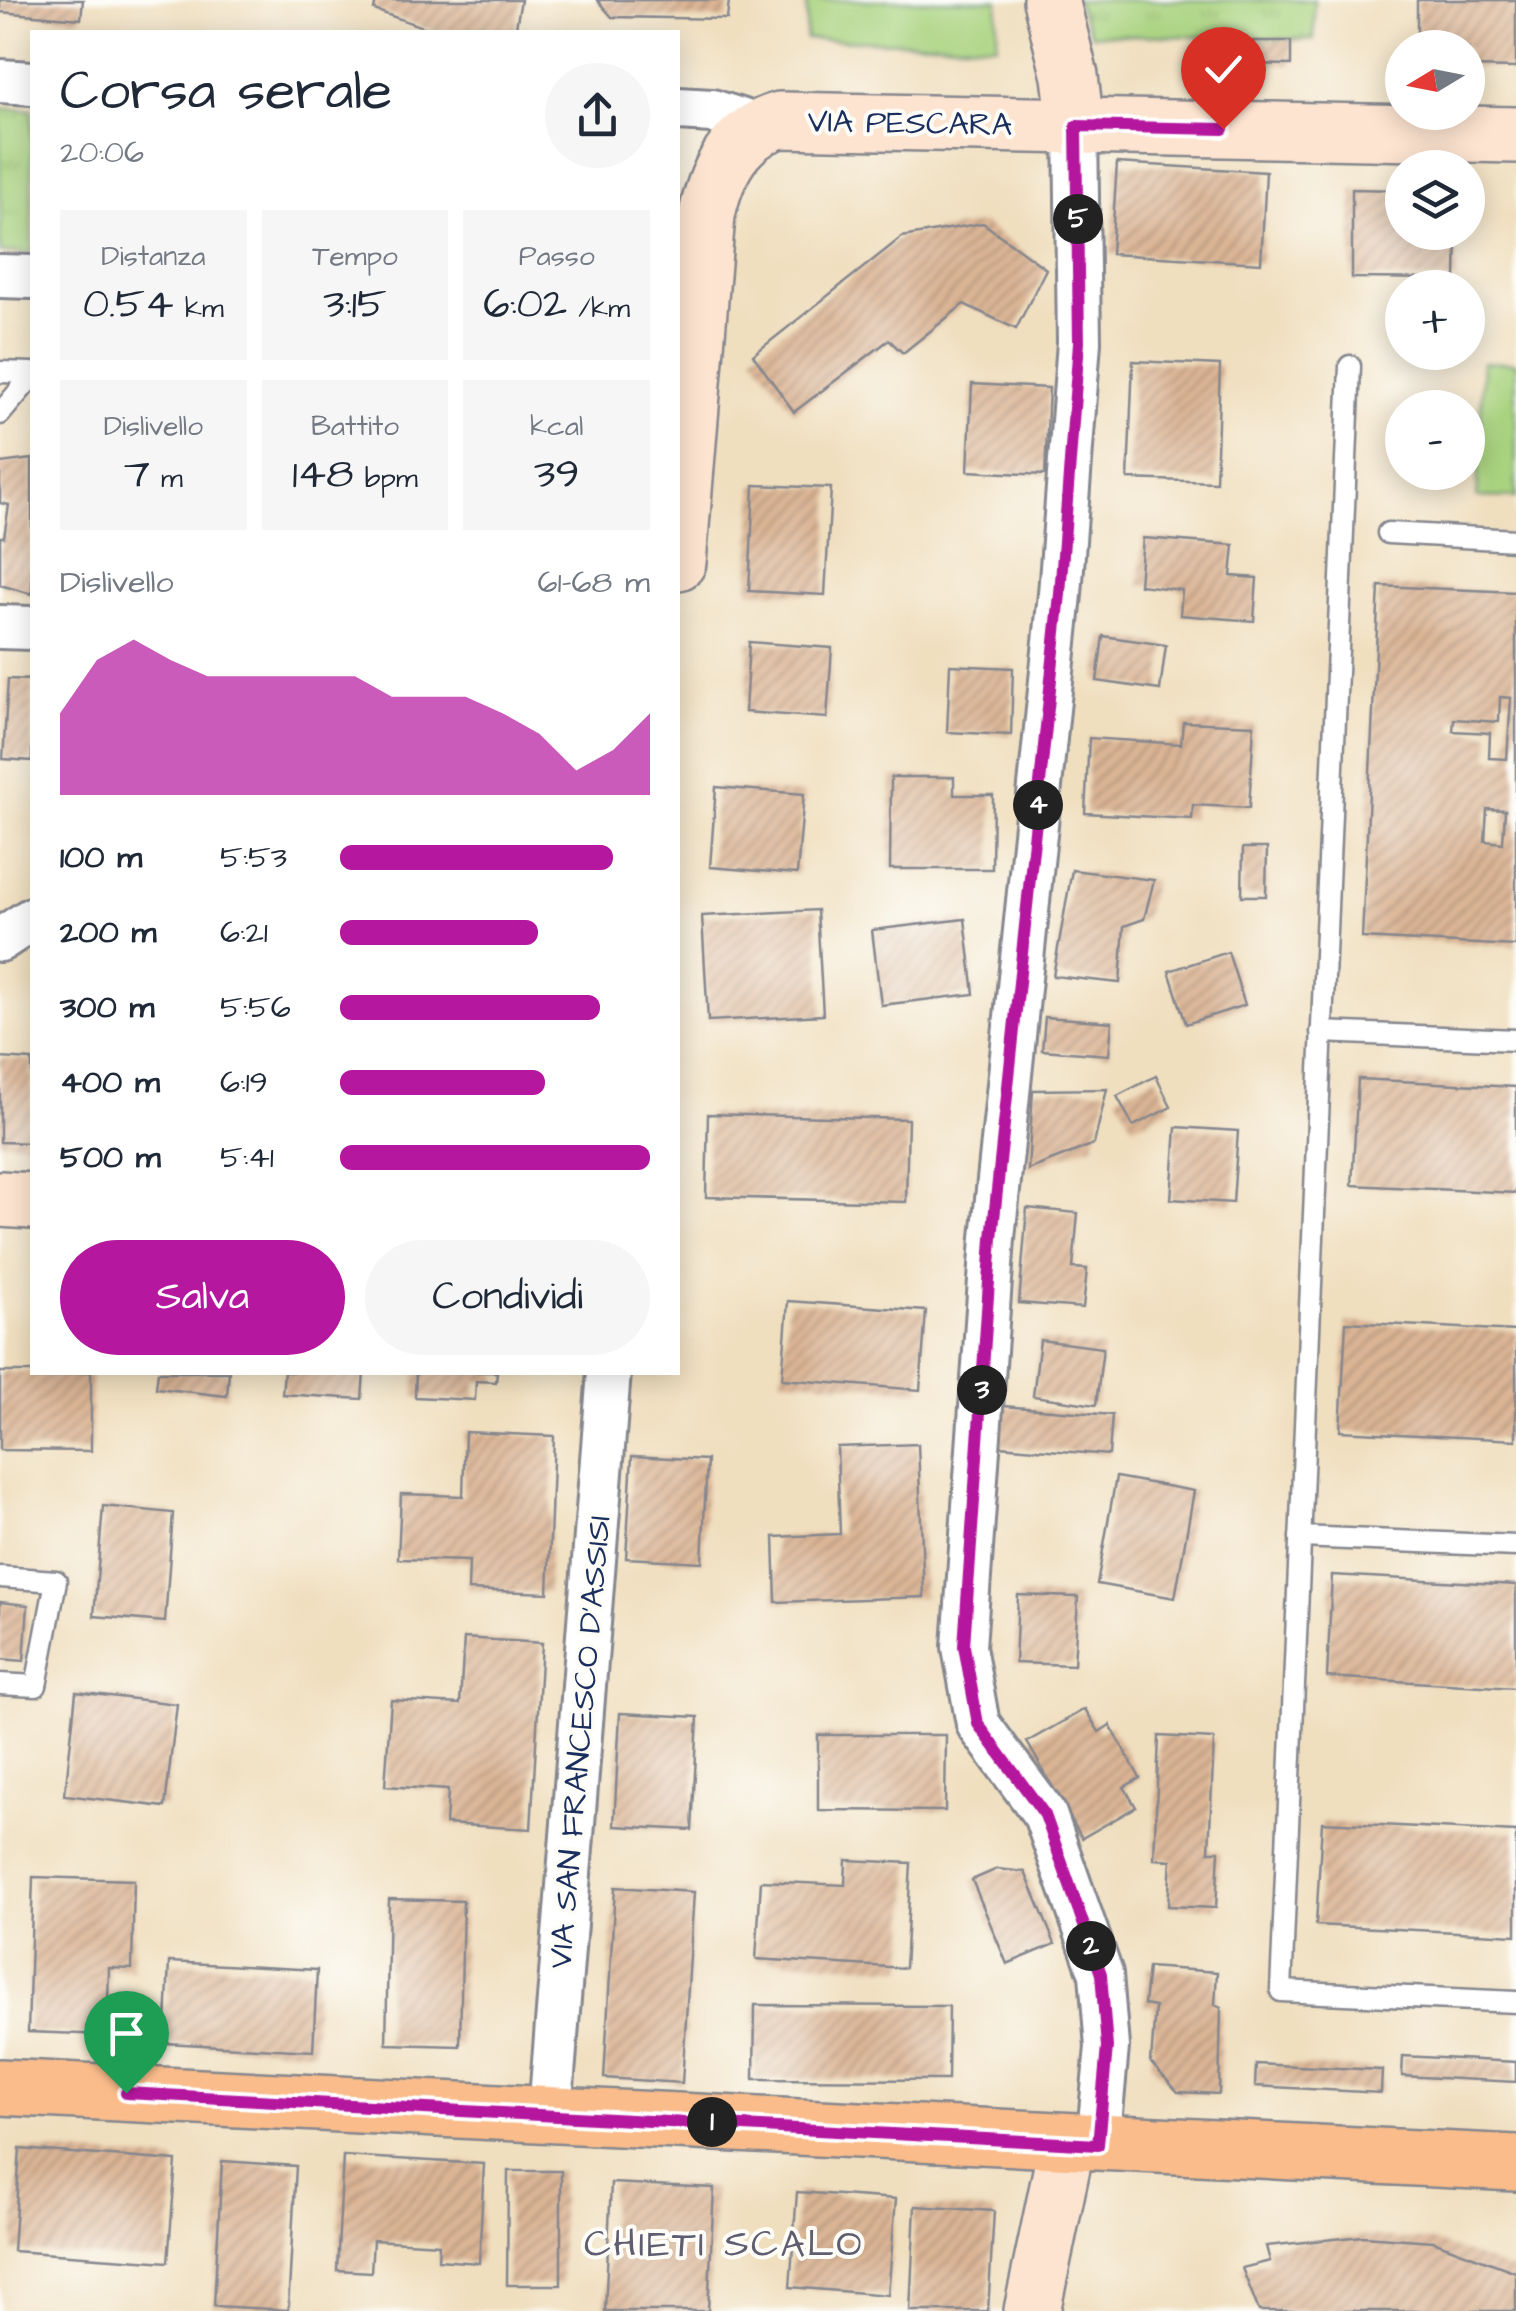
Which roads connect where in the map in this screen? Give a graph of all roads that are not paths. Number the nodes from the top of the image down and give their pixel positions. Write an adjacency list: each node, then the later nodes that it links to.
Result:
1 (1050, 0): 6 (street)
2 (0, 81): 3 (street)
3 (30, 83)
4 (680, 109): 5 (street)
5 (758, 126): 6 (street, VIA PESCARA); 16 (street)
6 (1076, 126): 7 (street, VIA PESCARA); 34 (street)
7 (1516, 135)
8 (0, 276): 9 (street)
9 (30, 277)
10 (1350, 366): 22 (lane)
11 (0, 372): 12 (lane)
12 (30, 374)
13 (30, 376): 14 (lane)
14 (0, 414)
15 (1388, 533): 17 (lane)
16 (680, 538)
17 (1516, 540)
18 (0, 627): 19 (street)
19 (30, 628)
20 (30, 920): 21 (street)
21 (0, 940)
22 (1322, 1032): 23 (lane); 27 (lane)
23 (1516, 1040)
24 (0, 1200): 25 (street)
25 (30, 1201)
26 (610, 1375): 33 (street, VIA SAN FRANCESCO D'ASSISI)
27 (1300, 1537): 28 (lane); 31 (lane)
28 (1516, 1546)
29 (0, 1576): 30 (lane)
30 (0, 1684)
31 (1516, 2002)
32 (0, 2087): 33 (main road)
33 (550, 2112): 34 (main road)
34 (1082, 2144): 35 (main road); 36 (street)
35 (1516, 2163)
36 (1032, 2311)

